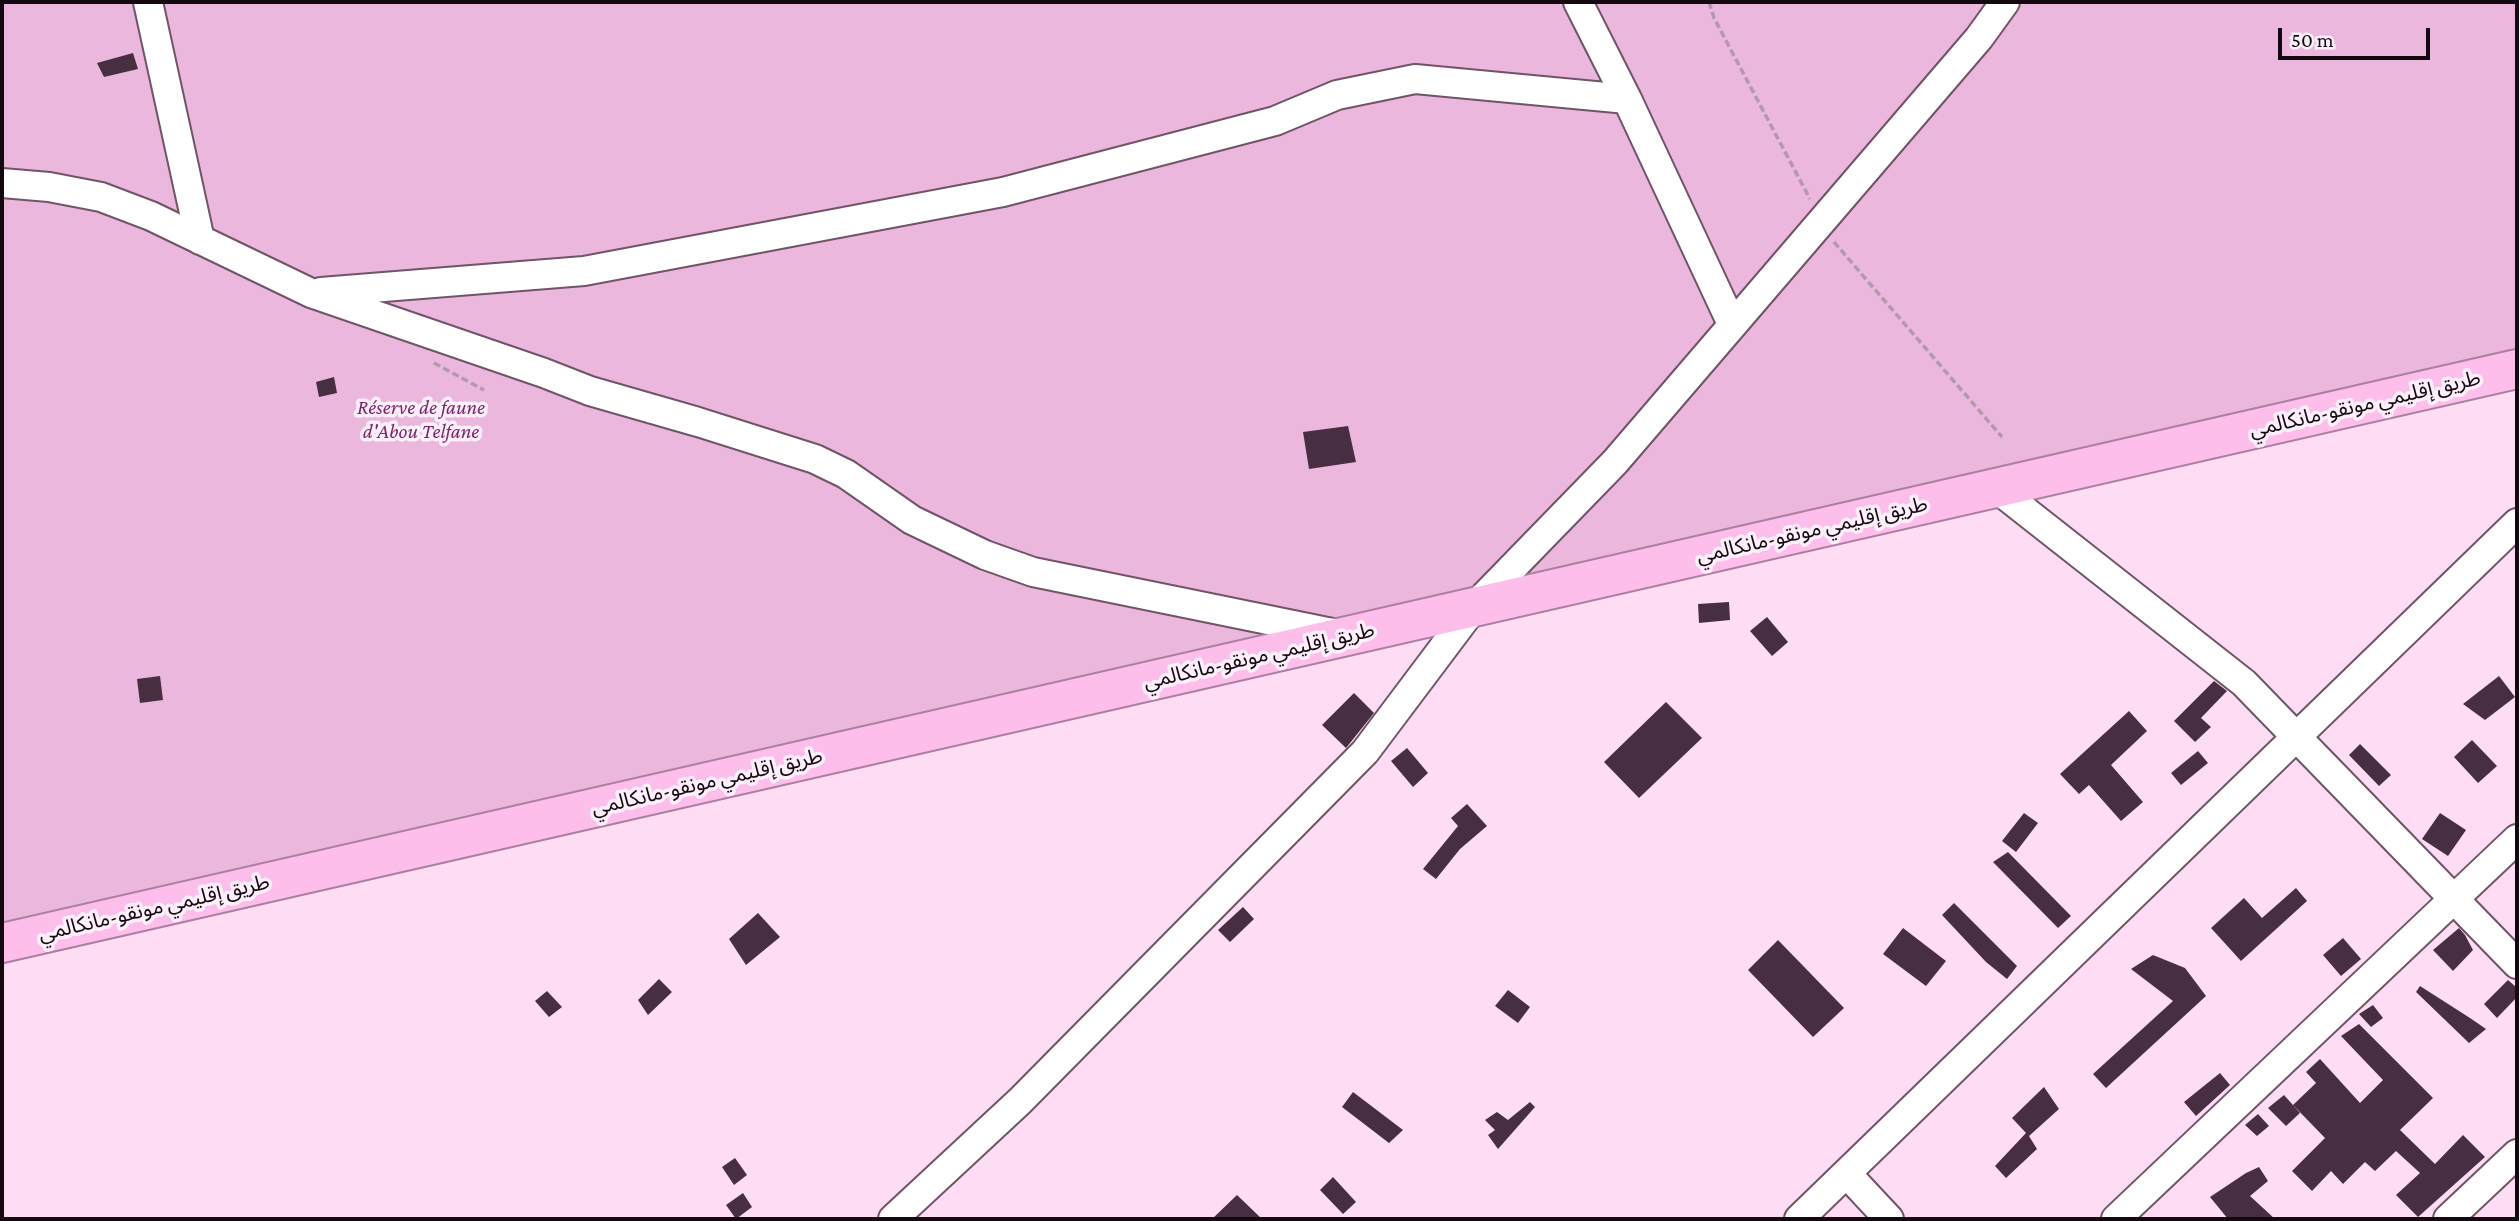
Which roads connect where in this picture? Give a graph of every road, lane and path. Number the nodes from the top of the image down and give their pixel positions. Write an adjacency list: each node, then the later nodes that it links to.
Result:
1 (148, 2): 6 (street)
2 (1578, 2): 4 (street)
3 (2005, 2): 8 (street)
4 (1627, 99): 7 (street); 8 (street)
5 (2, 183): 6 (street)
6 (200, 240): 7 (street)
7 (311, 293): 13 (street)
8 (1732, 324): 12 (street)
9 (2517, 369): 10 (highway, طريق إقليمي مونقو-مانكالمي)
10 (1996, 488): 12 (highway, طريق إقليمي مونقو-مانكالمي); 14 (street)
11 (2517, 523): 14 (street)
12 (1474, 607): 13 (highway, طريق إقليمي مونقو-مانكالمي); 21 (street)
13 (1347, 635): 17 (highway, طريق إقليمي مونقو-مانكالمي)
14 (2298, 738): 16 (street); 20 (street)
15 (2517, 839): 16 (street)
16 (2455, 899): 18 (street); 24 (street)
17 (2, 943)
18 (2517, 964)
19 (2517, 1154): 25 (street)
20 (1847, 1174): 22 (street); 23 (street)
21 (893, 1219)
22 (1799, 1219)
23 (1889, 1219)
24 (2116, 1219)
25 (2448, 1219)

